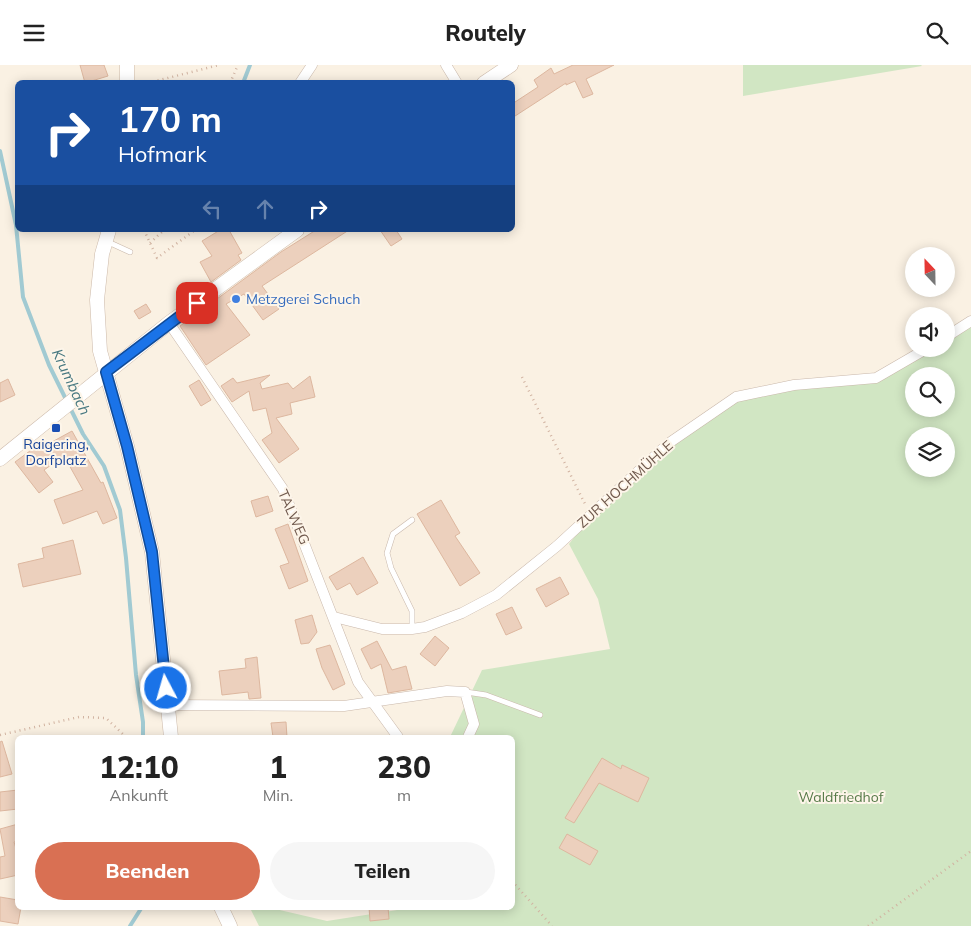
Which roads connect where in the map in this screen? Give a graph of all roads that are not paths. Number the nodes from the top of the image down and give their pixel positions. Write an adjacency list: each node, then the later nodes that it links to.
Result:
1 (127, 65): 5 (main road)
2 (312, 65): 6 (street)
3 (446, 65): 7 (street)
4 (511, 65): 8 (main road)
5 (127, 80)
6 (302, 80)
7 (454, 80)
8 (488, 80)
9 (294, 232): 13 (main road)
10 (107, 236): 11 (lane); 16 (main road)
11 (130, 252)
12 (971, 321): 14 (street)
13 (169, 323): 16 (main road); 19 (street, TALWEG)
14 (955, 331)
15 (912, 357): 20 (street, ZUR HOCHMÜHLE)
16 (106, 372): 17 (main road); 23 (main road)
17 (0, 459)
18 (412, 521): 20 (lane)
19 (334, 617): 20 (street, ZUR HOCHMÜHLE); 22 (street, TALWEG)
20 (412, 629)
21 (465, 692): 22 (street); 24 (lane); 27 (street)
22 (373, 702): 23 (street); 26 (street, TALWEG)
23 (168, 705): 25 (main road)
24 (540, 715)
25 (171, 735)
26 (397, 735)
27 (469, 735)
28 (222, 910): 29 (main road)
29 (230, 926)

